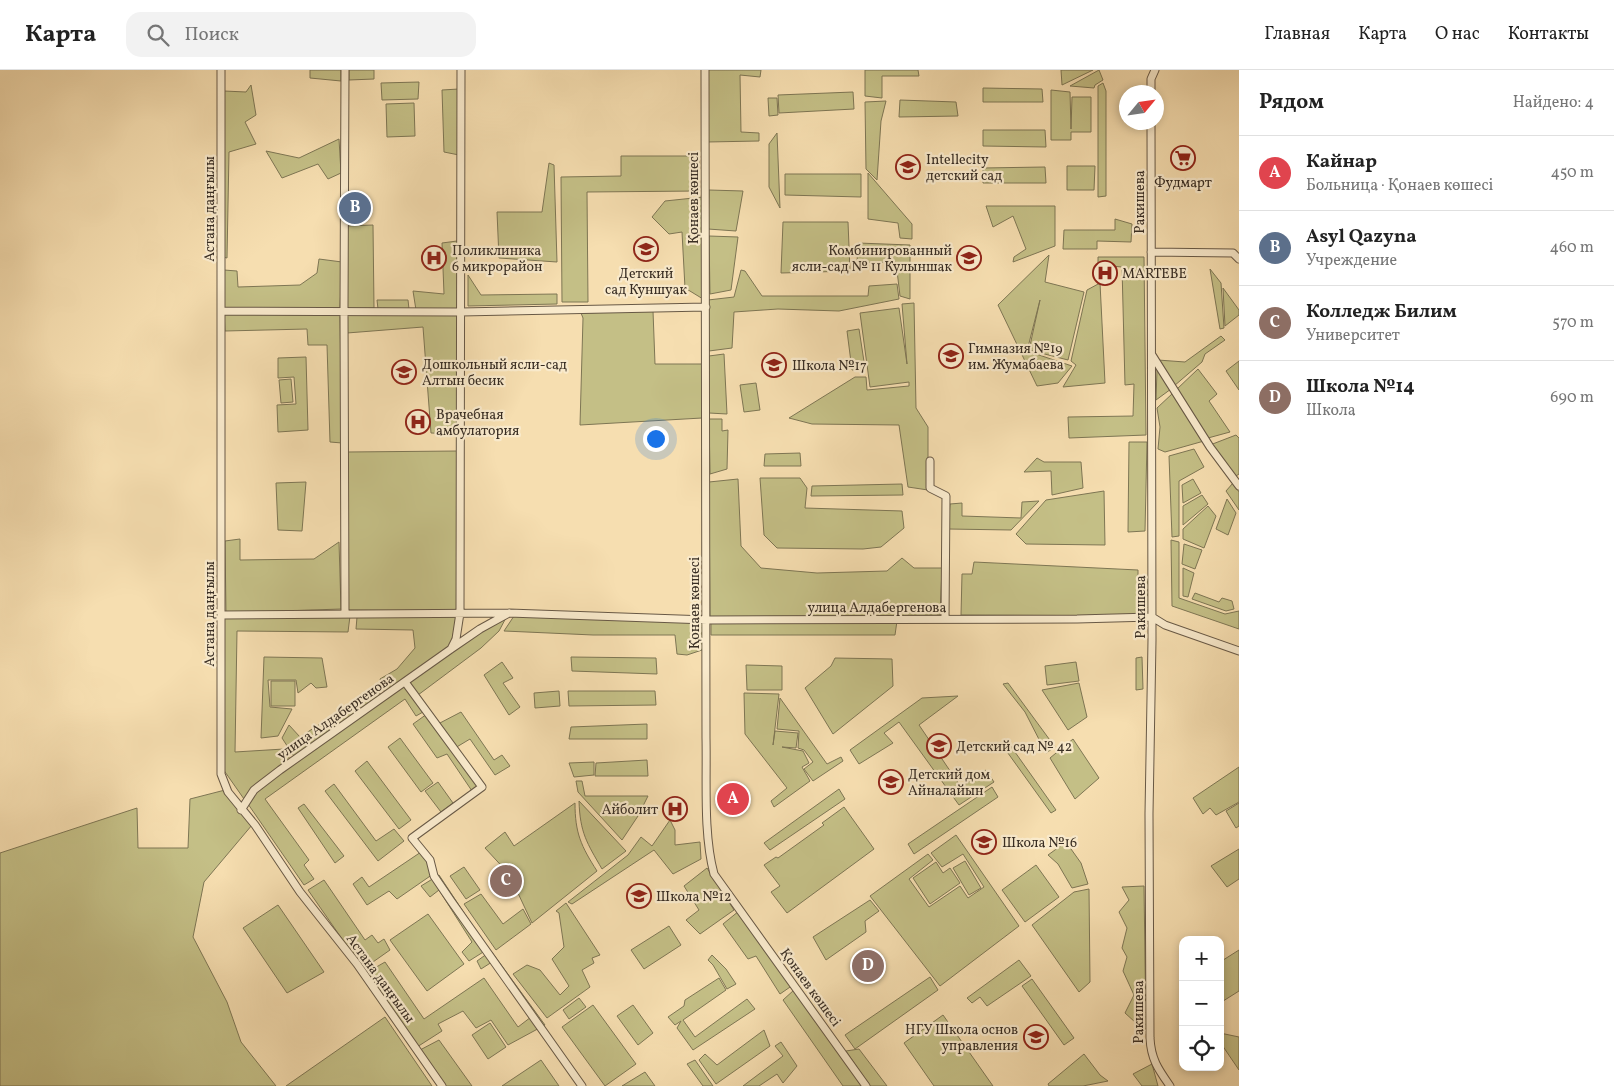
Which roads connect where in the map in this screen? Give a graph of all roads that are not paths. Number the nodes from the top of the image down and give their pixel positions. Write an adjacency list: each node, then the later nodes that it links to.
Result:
1 (221, 70): 14 (street, Астана даңғылы)
2 (345, 70): 15 (street)
3 (461, 70): 16 (street)
4 (705, 70): 13 (street, Қонаев көшесі)
5 (1150, 70): 7 (street)
6 (1155, 70): 7 (street)
7 (1151, 79): 8 (street)
8 (1151, 85)
9 (1151, 130): 11 (street, Ракишева)
10 (1236, 250): 11 (street); 12 (street)
11 (1151, 252): 17 (street, Ракишева)
12 (1239, 259)
13 (706, 307): 16 (street); 26 (street, Қонаев көшесі)
14 (222, 311): 15 (street); 23 (street, Астана даңғылы)
15 (344, 311): 16 (street); 22 (street)
16 (461, 312): 21 (street)
17 (1151, 354): 19 (street); 24 (street, Ракишева)
18 (930, 461): 25 (street)
19 (1239, 486)
20 (509, 612): 21 (street, улица Алдабергенова); 26 (street, улица Алдабергенова); 27 (street, улица Алдабергенова)
21 (460, 613): 22 (street, улица Алдабергенова); 27 (street)
22 (345, 614): 23 (street, улица Алдабергенова)
23 (222, 615): 30 (street, Астана даңғылы)
24 (1152, 617): 25 (street, улица Алдабергенова); 28 (street, улица Алдабергенова); 34 (street, Ракишева)
25 (945, 619): 26 (street, улица Алдабергенова)
26 (707, 620): 33 (street, Қонаев көшесі)
27 (451, 649): 29 (street, улица Алдабергенова)
28 (1239, 650)
29 (405, 682): 30 (street, улица Алдабергенова); 32 (street)
30 (241, 810): 31 (street, Астана даңғылы)
31 (442, 1086)
32 (582, 1086)
33 (866, 1086)
34 (1170, 1086)

